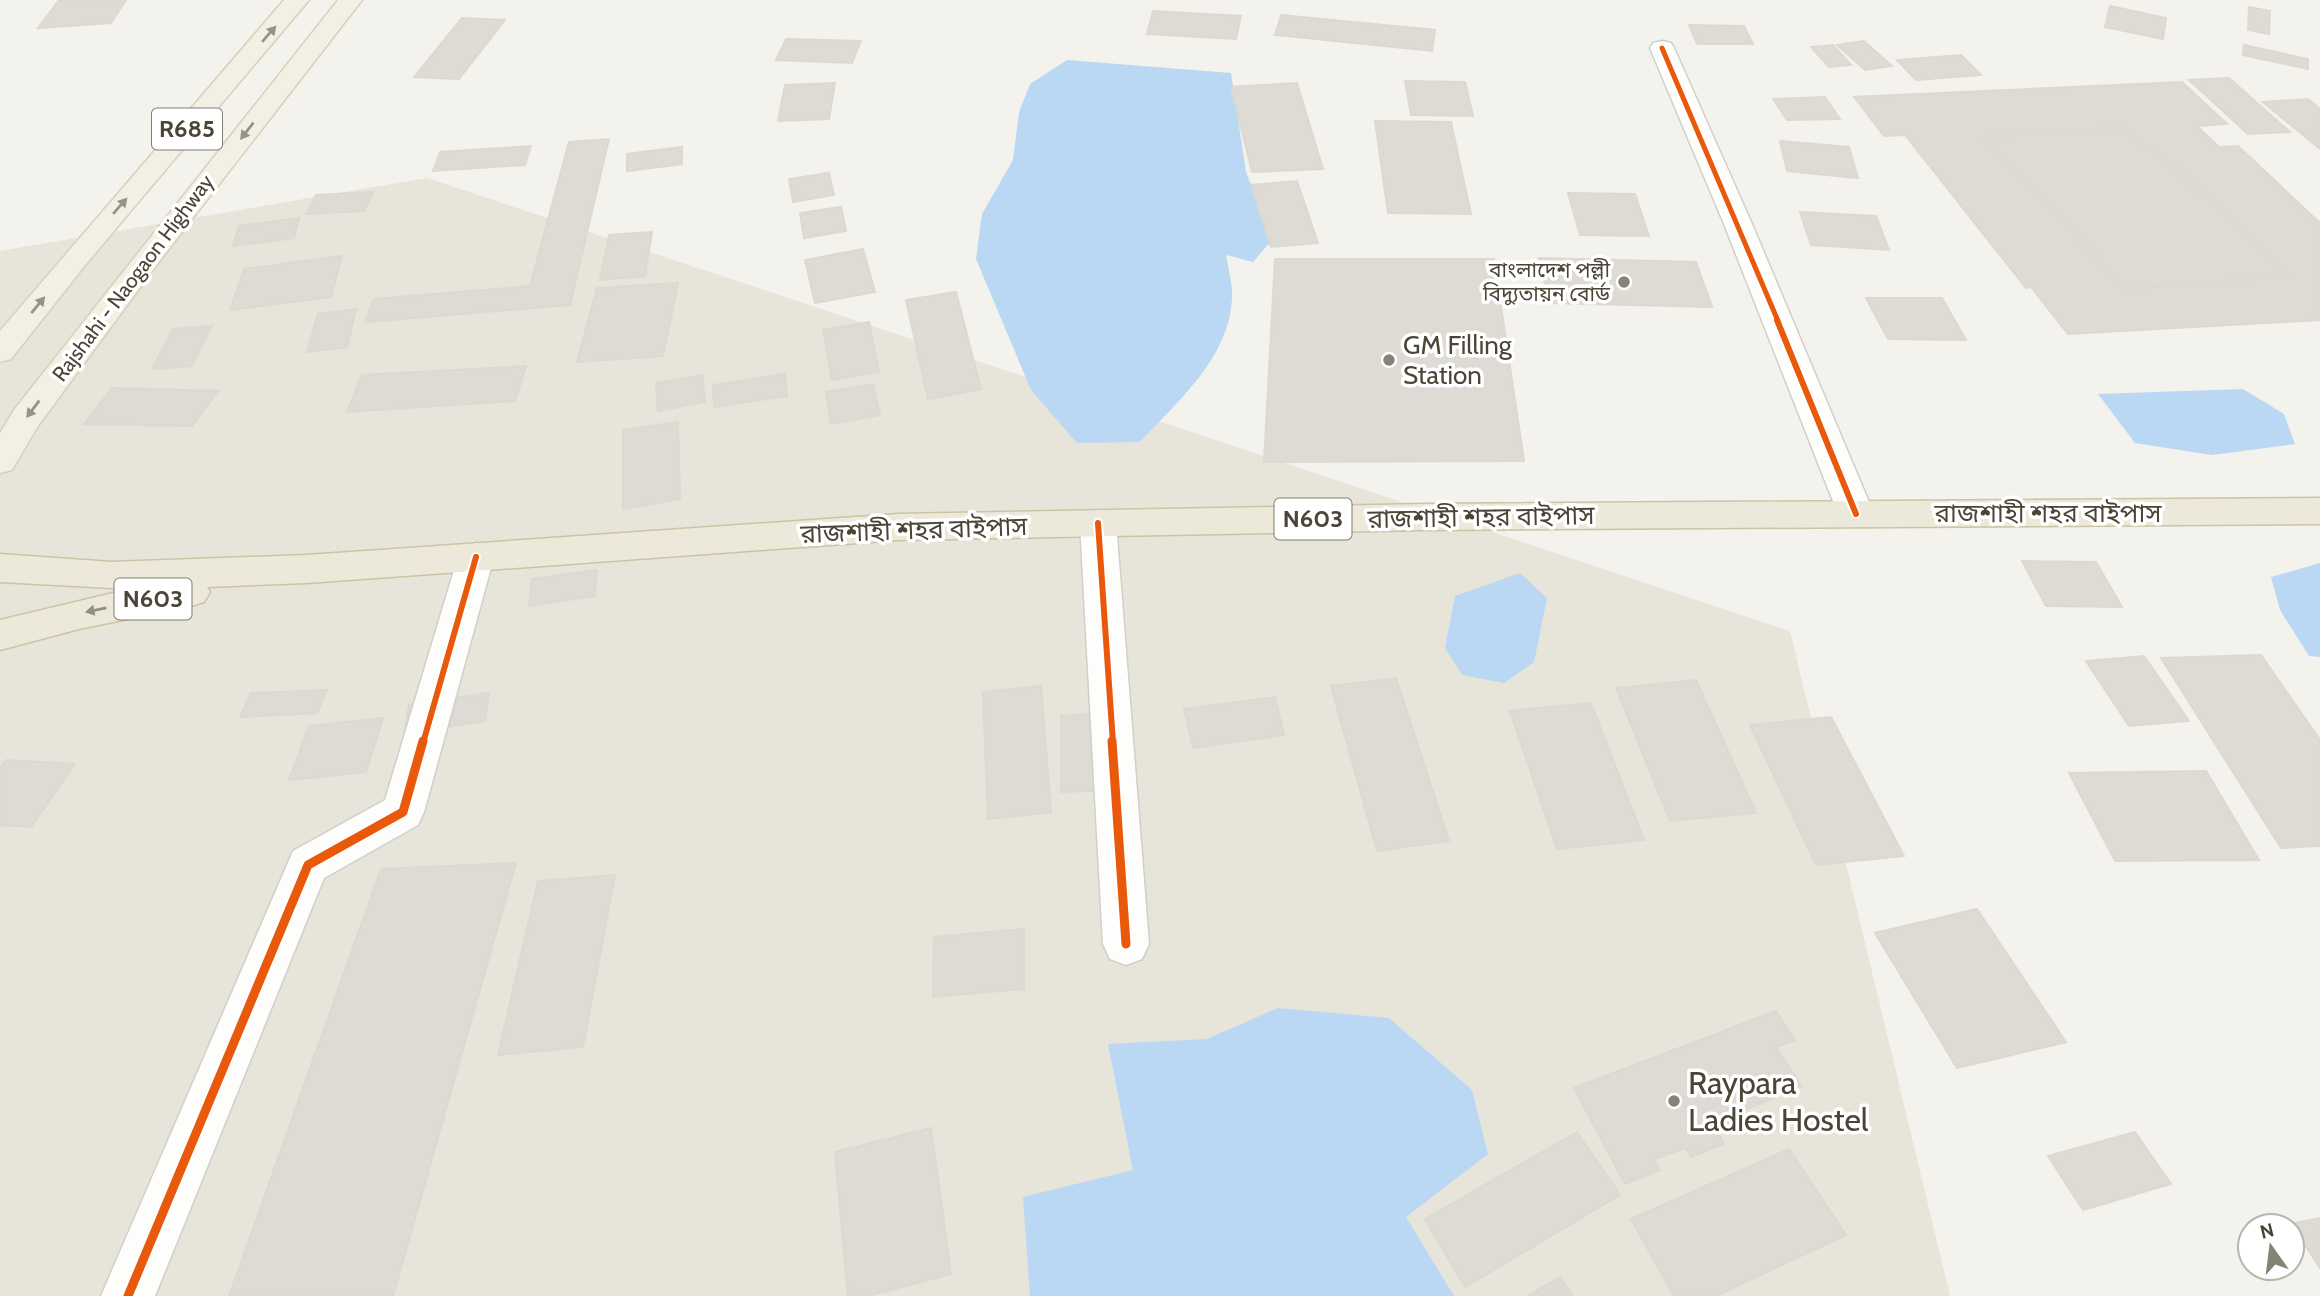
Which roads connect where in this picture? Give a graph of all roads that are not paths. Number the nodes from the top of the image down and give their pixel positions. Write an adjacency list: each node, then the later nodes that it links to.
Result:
1 (298, 0): 4 (main road, Rajshahi - Naogaon Highway / R685, one-way to 1)
2 (350, 0): 5 (main road, Rajshahi - Naogaon Highway / R685, one-way to 5)
3 (1662, 48): 7 (street)
4 (0, 352)
5 (0, 461)
6 (2320, 511): 7 (highway, রাজশাহী শহর বাইপাস / N603)
7 (1856, 514): 8 (highway, রাজশাহী শহর বাইপাস / N603)
8 (1098, 523): 9 (highway, রাজশাহী শহর বাইপাস / N603); 13 (street)
9 (476, 557): 11 (highway, রাজশাহী শহর বাইপাস / N603); 14 (street)
10 (0, 568): 11 (highway, N603)
11 (307, 569): 12 (highway, N603, one-way to 12)
12 (0, 635)
13 (1126, 944)
14 (128, 1296)

